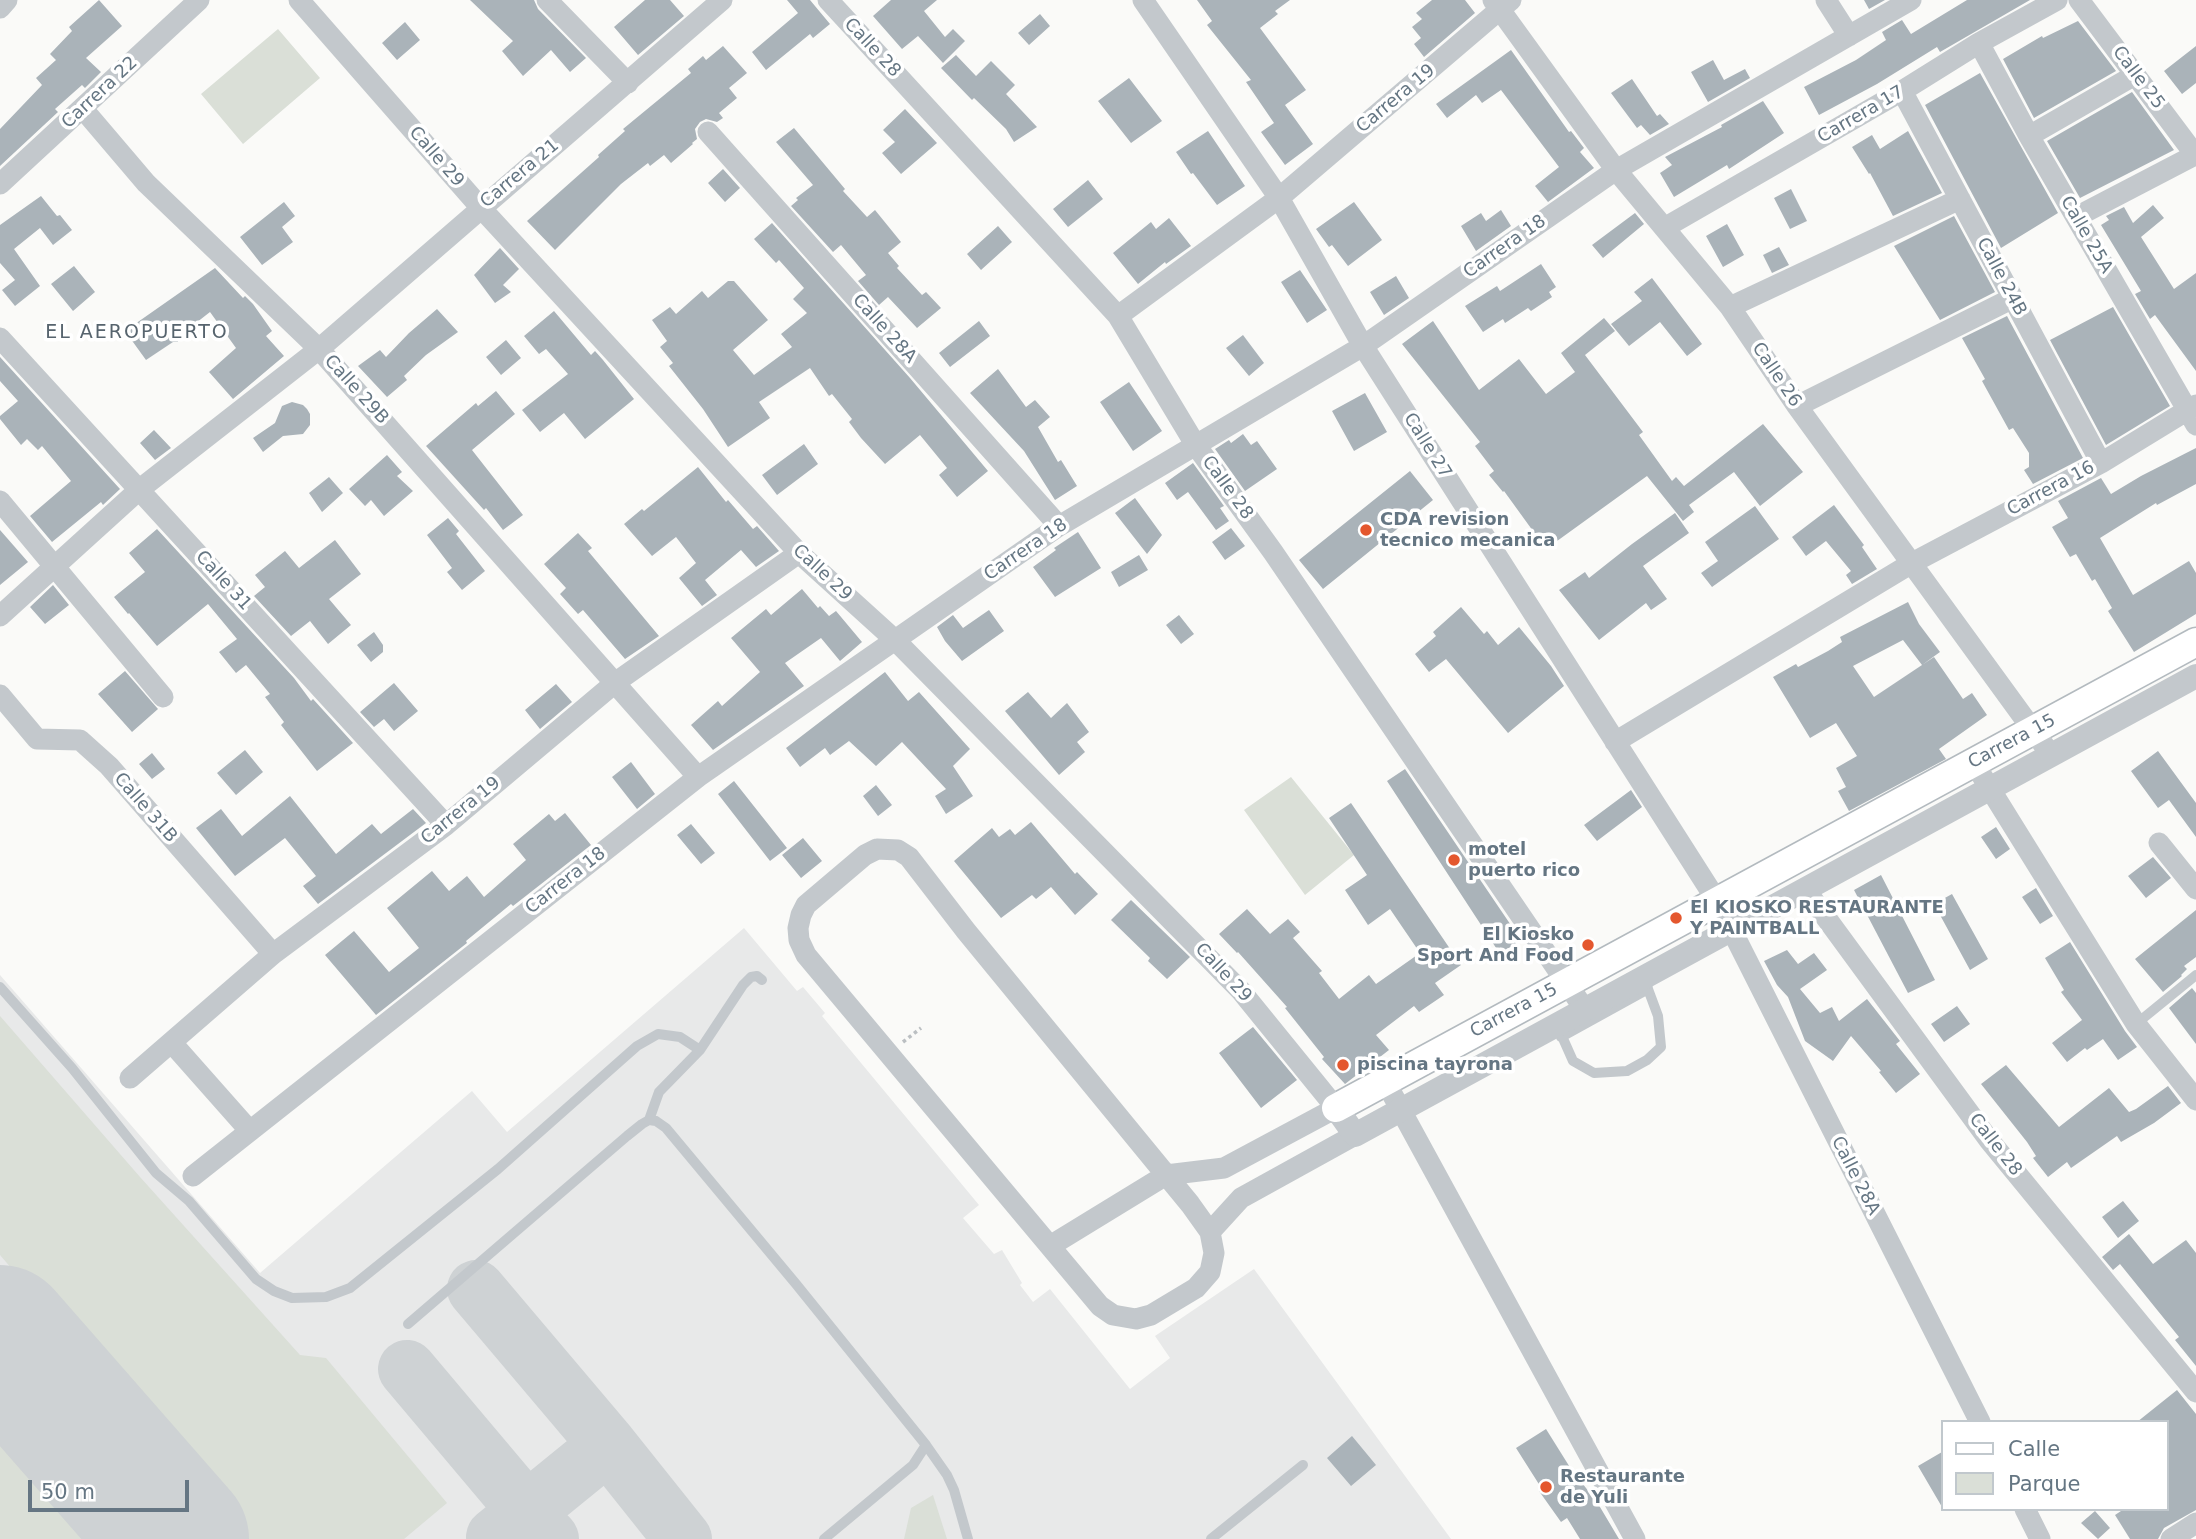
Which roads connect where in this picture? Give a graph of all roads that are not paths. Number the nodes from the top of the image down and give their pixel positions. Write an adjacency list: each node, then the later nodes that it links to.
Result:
1 (6, 0): 13 (street)
2 (199, 0): 19 (street, Carrera 22)
3 (299, 0): 27 (street, Calle 29)
4 (547, 0): 17 (street)
5 (722, 0): 17 (street, Carrera 21)
6 (828, 0): 32 (street, Calle 28)
7 (1143, 0): 25 (street, Calle 27)
8 (1826, 0): 14 (street)
9 (1911, 0): 14 (street, Carrera 18)
10 (2057, 0): 15 (street, Carrera 17)
11 (2080, 0): 16 (street, Calle 25)
12 (1502, 4): 23 (street, Calle 26); 25 (street, Carrera 19)
13 (0, 8)
14 (1849, 36): 23 (street, Carrera 18)
15 (1979, 43): 18 (street, Carrera 17); 21 (street, Calle 25A)
16 (2135, 75): 21 (street); 22 (street, Calle 25)
17 (628, 82): 27 (street, Carrera 21)
18 (1902, 91): 26 (street, Calle 24B); 29 (street, Carrera 17)
19 (83, 109): 24 (street, Carrera 22); 35 (street, Calle 29B)
20 (708, 132): 42 (street, Calle 28A)
21 (2029, 136): 28 (street, Calle 25A)
22 (2195, 155): 28 (street)
23 (1616, 170): 29 (street, Calle 26); 34 (street, Carrera 18)
24 (0, 184)
25 (1279, 198): 32 (street, Carrera 19); 34 (street, Calle 27)
26 (1960, 198): 30 (street, Calle 24B); 31 (street)
27 (481, 208): 35 (street, Carrera 21); 43 (street, Calle 29)
28 (2076, 217): 37 (street, Calle 25A)
29 (1664, 228): 31 (street, Calle 26)
30 (2013, 298): 36 (street); 39 (street, Calle 24B)
31 (1731, 307): 36 (street, Calle 26)
32 (1118, 316): 38 (street, Calle 28)
33 (0, 338): 40 (street, Calle 31)
34 (1363, 345): 38 (street, Carrera 18); 54 (street, Calle 27)
35 (319, 349): 40 (street, Carrera 21); 50 (street, Calle 29B)
36 (1797, 406): 44 (street, Calle 26)
37 (2193, 414): 39 (street, Carrera 16)
38 (1195, 444): 42 (street, Carrera 18); 68 (street, Calle 28)
39 (2101, 463): 44 (street, Carrera 16)
40 (140, 489): 45 (street, Carrera 21); 59 (street, Calle 31)
41 (0, 501): 45 (street)
42 (1059, 526): 47 (street, Carrera 18)
43 (799, 553): 47 (street, Calle 29); 50 (street, Carrera 19)
44 (1912, 563): 53 (street, Calle 26); 54 (street, Carrera 16)
45 (55, 567): 46 (street, Carrera 21); 52 (street)
46 (0, 616)
47 (895, 640): 57 (street, Carrera 18); 79 (street, Calle 29)
48 (2196, 644): 53 (main road, Carrera 15)
49 (2196, 676): 55 (street, Carrera 15)
50 (616, 682): 57 (street, Calle 29B); 59 (street, Carrera 19)
51 (0, 695): 65 (street, Calle 31B)
52 (163, 697)
53 (2035, 729): 55 (street, Calle 26); 56 (main road, Carrera 15)
54 (1615, 741): 63 (street, Calle 27)
55 (2051, 755): 58 (street, Carrera 15)
56 (1973, 763): 58 (street); 63 (main road, Carrera 15)
57 (698, 777): 82 (street, Carrera 18)
58 (1989, 789): 61 (street, Carrera 15); 72 (street)
59 (446, 825): 65 (street, Carrera 19)
60 (2159, 844): 62 (street)
61 (1805, 889): 64 (street, Carrera 15); 89 (street, Calle 28)
62 (2196, 889)
63 (1717, 901): 64 (street, Calle 27); 68 (main road, Carrera 15)
64 (1730, 930): 69 (street, Carrera 15); 90 (street, Calle 28A)
65 (273, 954): 74 (street, Carrera 19)
66 (2196, 975): 72 (lane)
67 (762, 980): 75 (lane)
68 (1568, 982): 71 (street, Calle 28); 77 (main road, Carrera 15)
69 (1647, 983): 71 (street, Carrera 15); 73 (lane); 73 (lane)
70 (0, 987): 75 (lane)
71 (1585, 1010): 73 (street, Carrera 15)
72 (2136, 1024): 78 (street)
73 (1559, 1031): 80 (street, Carrera 15)
74 (172, 1043): 76 (street, Carrera 19); 82 (street)
75 (700, 1050): 81 (lane)
76 (130, 1078)
77 (1385, 1081): 79 (main road, Carrera 15); 80 (street)
78 (2196, 1100)
79 (1336, 1108): 83 (street, Calle 29); 84 (street, Carrera 15)
80 (1400, 1111): 83 (street, Carrera 15); 98 (street)
81 (649, 1120): 88 (lane); 91 (lane)
82 (248, 1130): 85 (street, Carrera 18)
83 (1355, 1135): 86 (street, Carrera 15)
84 (1166, 1175): 86 (street); 87 (street, Carrera 15); 87 (street)
85 (193, 1176)
86 (1210, 1232): 87 (street)
87 (1050, 1246)
88 (408, 1324)
89 (2196, 1392)
90 (1979, 1420)
91 (926, 1445): 95 (lane); 96 (lane)
92 (1303, 1465): 97 (lane)
93 (2026, 1511): 99 (street)
94 (2196, 1523): 100 (street)
95 (824, 1539)
96 (968, 1539)
97 (1211, 1539)
98 (1635, 1539)
99 (2040, 1539)
100 (2171, 1539)

